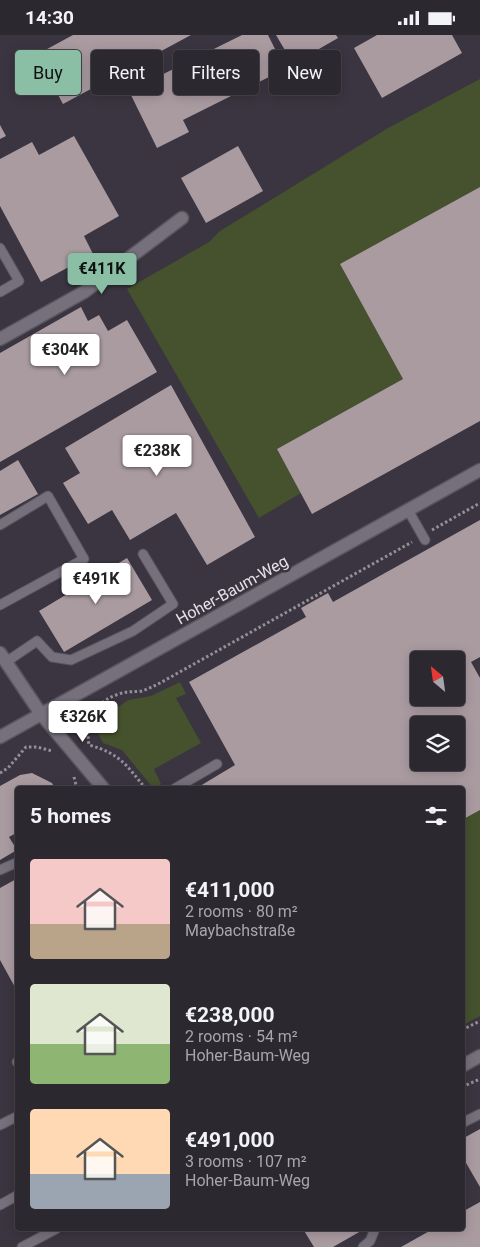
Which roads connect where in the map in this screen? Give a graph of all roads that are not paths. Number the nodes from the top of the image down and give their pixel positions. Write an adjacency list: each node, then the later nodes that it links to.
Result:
1 (182, 218): 4 (street)
2 (0, 248): 3 (lane)
3 (0, 292)
4 (0, 339)
5 (480, 470): 6 (street, Hoher-Baum-Weg)
6 (408, 510): 8 (lane); 12 (street, Hoher-Baum-Weg)
7 (0, 525): 10 (lane)
8 (423, 538)
9 (143, 554): 11 (lane)
10 (0, 605)
11 (3, 658): 12 (street)
12 (41, 714): 13 (street, Hoher-Baum-Weg); 15 (street)
13 (0, 737)
14 (218, 764): 16 (lane)
15 (101, 786)
16 (179, 786)
17 (15, 864): 18 (lane)
18 (0, 871)
19 (480, 1056): 20 (street)
20 (465, 1064)
21 (480, 1114): 23 (lane)
22 (15, 1118): 24 (lane)
23 (465, 1122)
24 (0, 1125)
25 (15, 1197): 26 (lane)
26 (0, 1205)
27 (52, 1231): 29 (lane)
28 (374, 1231): 30 (lane)
29 (22, 1247)
30 (363, 1247)

